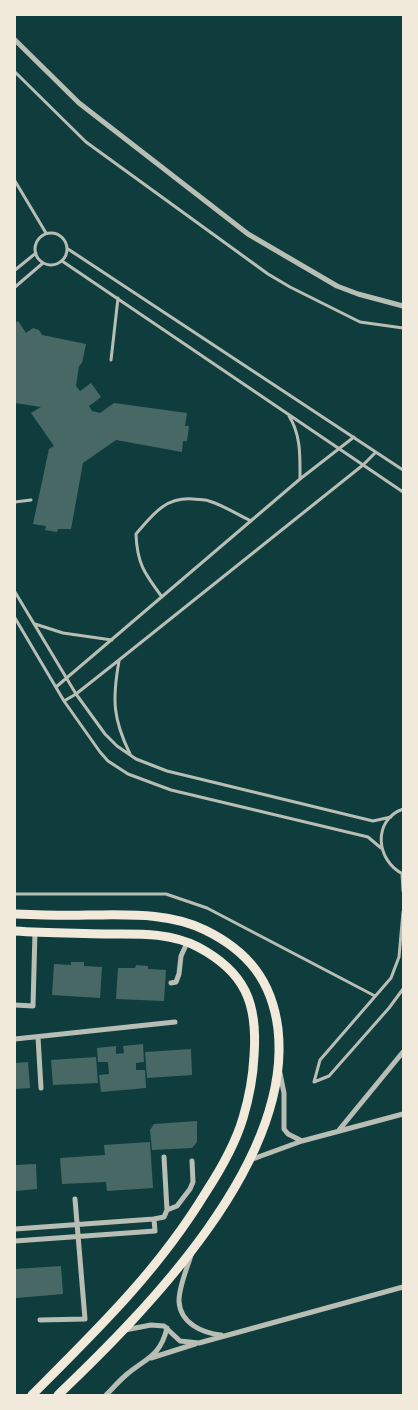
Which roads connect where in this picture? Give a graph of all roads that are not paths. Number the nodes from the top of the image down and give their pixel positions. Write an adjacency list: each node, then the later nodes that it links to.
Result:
1 (15, 40): 12 (street)
2 (15, 72): 13 (lane)
3 (15, 181): 4 (lane)
4 (46, 233): 5 (lane); 6 (lane)
5 (68, 248): 7 (lane); 16 (lane)
6 (36, 253): 8 (lane); 9 (lane)
7 (62, 261): 8 (lane); 11 (lane)
8 (44, 263): 10 (lane)
9 (15, 270)
10 (15, 287)
11 (118, 298): 14 (lane); 15 (lane)
12 (403, 306)
13 (403, 328)
14 (110, 360)
15 (288, 414): 17 (lane); 21 (lane)
16 (354, 437): 17 (lane); 18 (lane)
17 (338, 448): 19 (lane); 21 (lane)
18 (376, 452): 19 (lane); 20 (lane)
19 (363, 465): 22 (lane); 31 (lane)
20 (403, 470)
21 (300, 479): 25 (lane)
22 (403, 492)
23 (31, 500): 24 (lane)
24 (15, 502)
25 (251, 521): 27 (lane); 27 (lane)
26 (15, 592): 29 (lane)
27 (162, 597): 30 (lane)
28 (15, 618): 33 (lane)
29 (34, 624): 30 (lane); 32 (lane)
30 (113, 640): 32 (lane)
31 (120, 660): 34 (lane); 36 (lane)
32 (66, 678): 33 (lane); 34 (lane)
33 (56, 687): 35 (lane)
34 (76, 694): 35 (lane); 36 (lane)
35 (64, 701): 39 (lane)
36 (130, 755): 38 (lane)
37 (403, 809): 38 (lane)
38 (390, 817): 39 (lane)
39 (381, 848): 40 (lane)
40 (402, 874): 41 (lane)
41 (403, 891)
42 (15, 894): 50 (lane)
43 (403, 912): 50 (lane)
44 (15, 914): 56 (main road)
45 (15, 931): 46 (main road)
46 (35, 932): 47 (main road); 51 (street)
47 (187, 943): 48 (street); 79 (main road)
48 (171, 983)
49 (403, 989): 50 (lane)
50 (375, 996)
51 (15, 1005)
52 (175, 1022): 53 (street)
53 (38, 1037): 54 (street); 57 (street)
54 (15, 1039)
55 (403, 1052): 59 (street)
56 (279, 1069): 60 (street); 62 (main road)
57 (41, 1088)
58 (403, 1114): 59 (street)
59 (339, 1130): 60 (street)
60 (302, 1141): 62 (street)
61 (164, 1157): 65 (street)
62 (250, 1160): 71 (main road)
63 (192, 1161): 65 (street)
64 (75, 1199): 67 (street)
65 (166, 1210): 66 (street)
66 (154, 1219): 67 (street); 69 (street)
67 (77, 1224): 68 (street); 69 (street)
68 (15, 1229)
69 (78, 1236): 70 (street); 73 (street)
70 (15, 1241)
71 (192, 1250): 75 (main road); 76 (street)
72 (403, 1287): 76 (street)
73 (40, 1320)
74 (167, 1328): 75 (street); 77 (street); 78 (street)
75 (123, 1331): 80 (main road)
76 (226, 1335): 77 (street)
77 (199, 1343): 78 (street)
78 (150, 1358): 81 (street)
79 (32, 1395)
80 (58, 1395)
81 (106, 1395)

